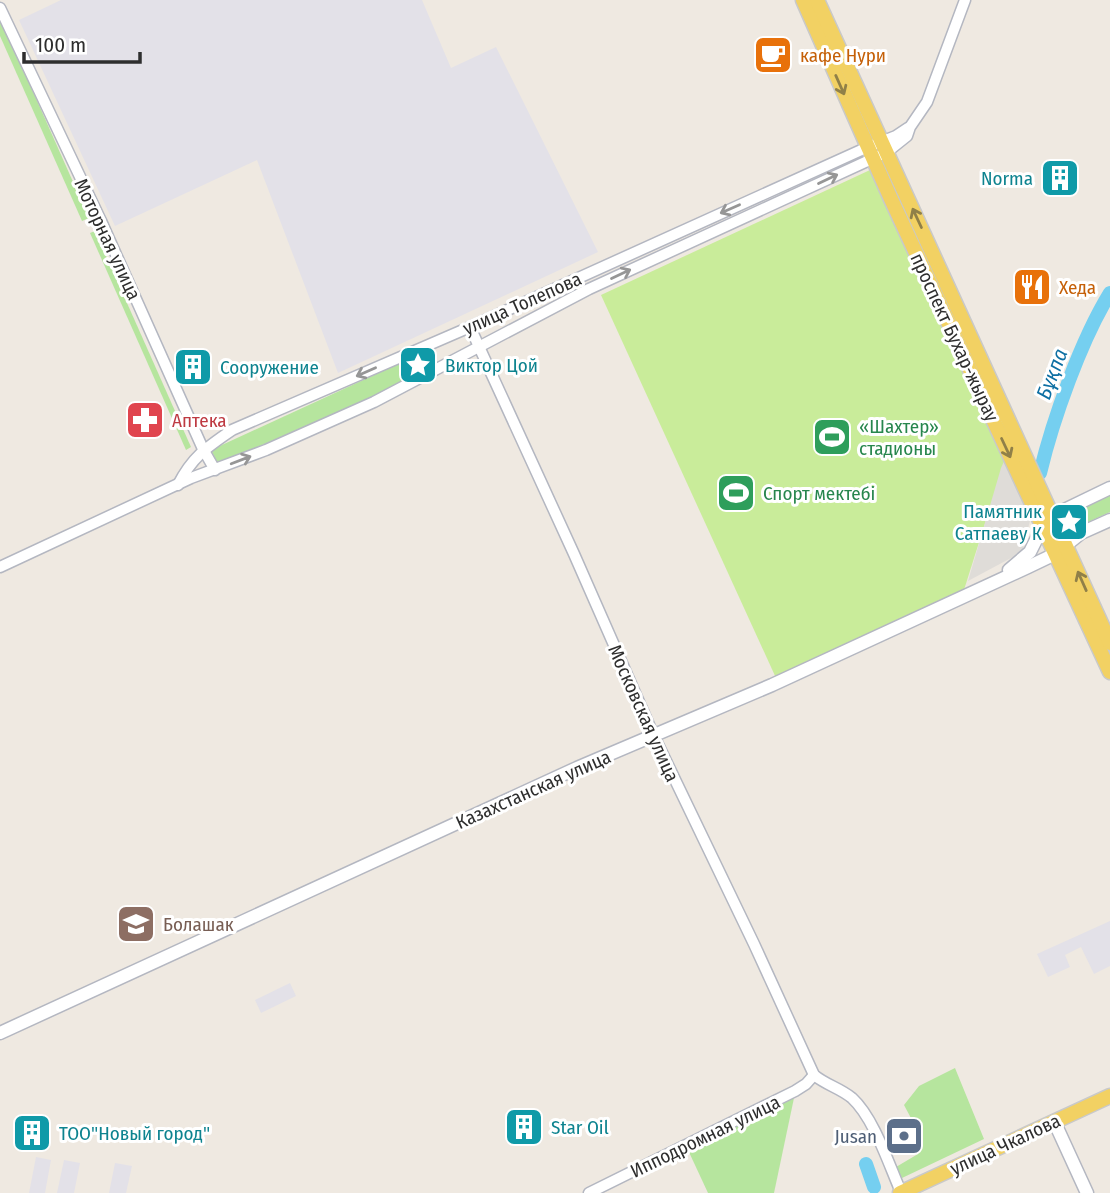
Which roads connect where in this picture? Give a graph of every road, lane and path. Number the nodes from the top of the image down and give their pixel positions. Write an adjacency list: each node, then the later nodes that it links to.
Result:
1 (803, 0): 5 (main road, проспект Бухар-жырау, one-way to 5)
2 (817, 0): 5 (main road, проспект Бухар-жырау)
3 (965, 0): 5 (street)
4 (0, 8): 8 (street, Моторная улица)
5 (877, 150): 6 (street, улица Толепова, one-way to 6); 7 (street, улица Толепова, one-way to 5); 13 (main road, проспект Бухар-жырау)
6 (470, 327): 7 (street, Московская улица); 8 (street, улица Толепова, one-way to 8)
7 (479, 348): 9 (street, улица Толепова, one-way to 7); 19 (street, Московская улица)
8 (203, 449): 9 (street, Моторная улица); 10 (street, улица Толепова)
9 (215, 470): 10 (street, улица Толепова)
10 (178, 485): 15 (street, улица Толепова)
11 (1110, 488): 13 (main road)
12 (1110, 520): 14 (main road, Казахстанская улица)
13 (1047, 521): 14 (main road, проспект Бухар-жырау); 16 (main road)
14 (1061, 550): 16 (main road, Казахстанская улица); 17 (main road, проспект Бухар-жырау, one-way to 14); 18 (main road, проспект Бухар-жырау)
15 (0, 568)
16 (998, 580): 19 (main road, Казахстанская улица)
17 (1110, 643)
18 (1110, 672)
19 (654, 736): 20 (main road, Казахстанская улица); 21 (street, Московская улица)
20 (0, 1033)
21 (814, 1075): 24 (street, Ипподромная улица); 25 (street)
22 (1110, 1096): 23 (main road, улица Чкалова)
23 (1054, 1121): 25 (main road, улица Чкалова); 26 (main road)
24 (590, 1192)
25 (900, 1193)
26 (1087, 1193)

